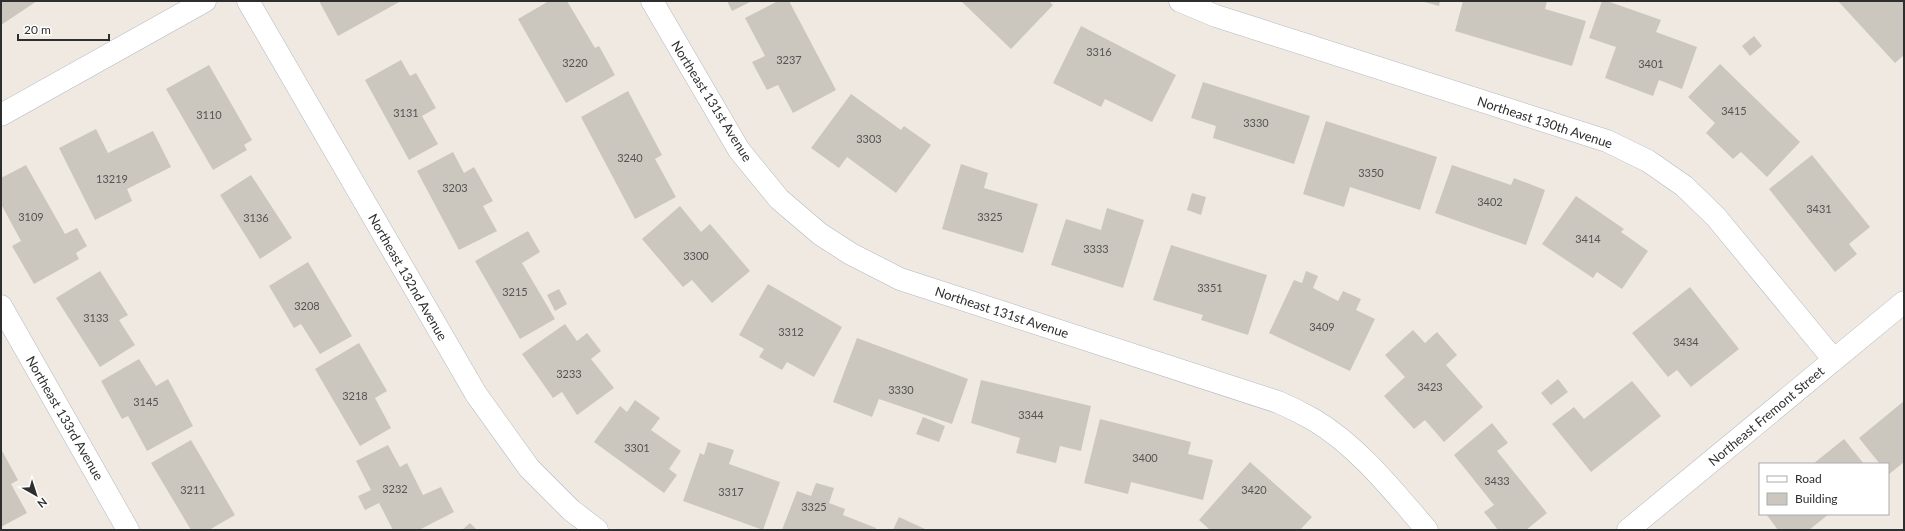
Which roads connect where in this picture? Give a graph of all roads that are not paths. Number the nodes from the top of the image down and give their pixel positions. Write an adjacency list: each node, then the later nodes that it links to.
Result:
1 (205, 1): 5 (street)
2 (248, 1): 10 (street, Northeast 132nd Avenue)
3 (652, 1): 11 (street, Northeast 131st Avenue)
4 (1180, 1): 8 (street, Northeast 130th Avenue)
5 (1, 115)
6 (1904, 302): 8 (street, Northeast Fremont Street)
7 (1, 306): 9 (street, Northeast 133rd Avenue)
8 (1834, 360): 12 (street, Northeast Fremont Street)
9 (128, 530)
10 (598, 530)
11 (1427, 530)
12 (1628, 530)

